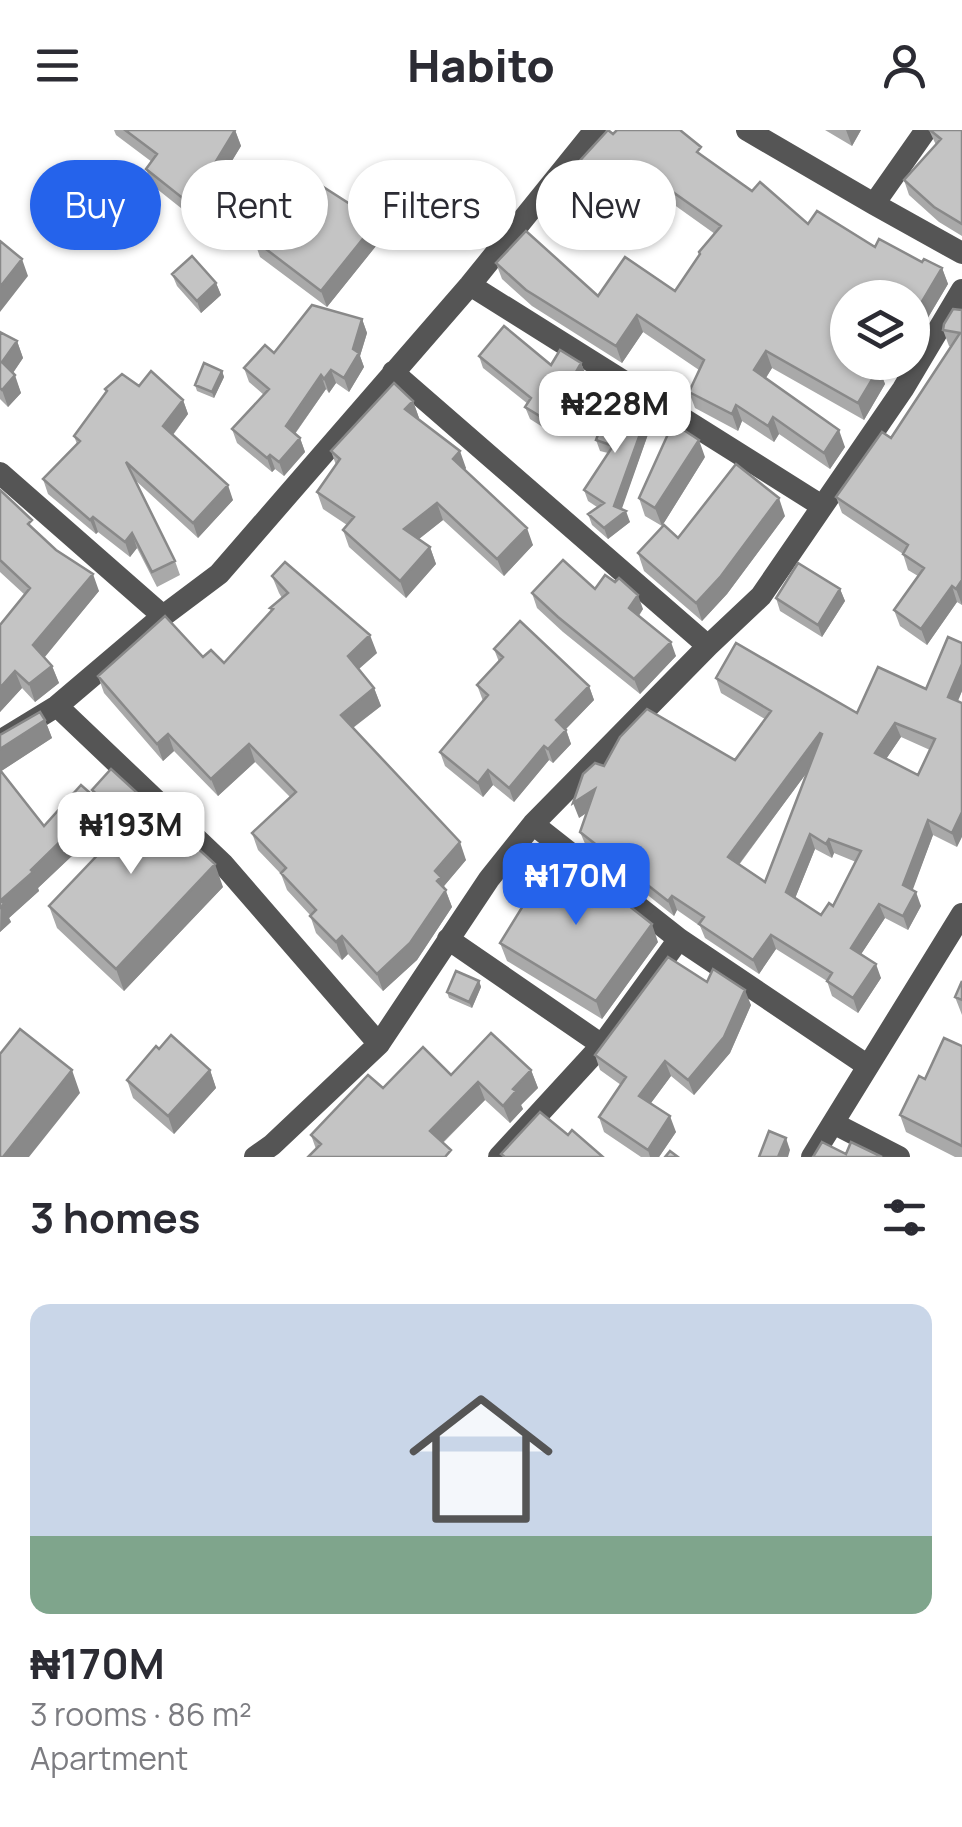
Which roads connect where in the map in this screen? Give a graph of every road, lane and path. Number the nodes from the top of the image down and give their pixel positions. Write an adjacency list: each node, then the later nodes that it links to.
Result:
1 (596, 130): 6 (street)
2 (747, 130): 4 (street)
3 (926, 130): 4 (street)
4 (874, 204): 5 (street)
5 (962, 253)
6 (470, 284): 8 (street); 10 (street)
7 (962, 290): 10 (street)
8 (392, 372): 11 (street); 12 (street)
9 (0, 473): 11 (street)
10 (822, 506): 12 (street)
11 (163, 616): 13 (street)
12 (708, 646): 15 (street)
13 (56, 706): 14 (street); 19 (street)
14 (0, 740)
15 (533, 824): 17 (street); 18 (street)
16 (962, 914): 21 (street)
17 (448, 938): 19 (street); 20 (street)
18 (679, 938): 20 (street); 21 (street)
19 (379, 1044): 23 (street)
20 (602, 1045): 24 (street)
21 (868, 1066): 22 (street)
22 (833, 1123): 25 (street); 26 (street)
23 (255, 1157)
24 (499, 1157)
25 (812, 1157)
26 (899, 1157)

